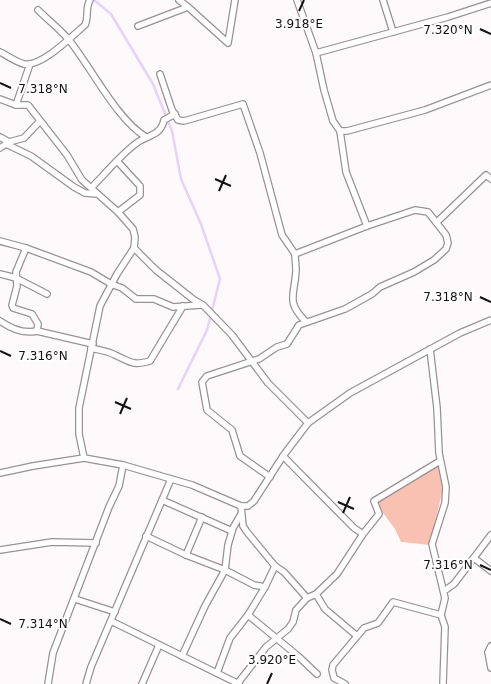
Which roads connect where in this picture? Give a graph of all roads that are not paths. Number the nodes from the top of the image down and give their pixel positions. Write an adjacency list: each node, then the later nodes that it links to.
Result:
1 (90, 0): 11 (street)
2 (179, 0): 7 (street)
3 (235, 0): 7 (street)
4 (297, 0): 13 (street)
5 (383, 0): 10 (street)
6 (491, 3): 10 (street)
7 (188, 7): 9 (street)
8 (38, 10): 11 (street)
9 (138, 26)
10 (393, 32): 13 (street)
11 (68, 39): 14 (street); 22 (street)
12 (0, 52): 14 (street)
13 (316, 53): 21 (street)
14 (30, 64): 18 (street)
15 (160, 74): 19 (street)
16 (491, 85): 21 (street)
17 (0, 99): 18 (street)
18 (16, 104): 20 (street)
19 (175, 114): 24 (street); 38 (street)
20 (40, 121): 25 (street); 30 (street)
21 (340, 131): 34 (street)
22 (138, 133): 24 (street); 26 (street)
23 (0, 136): 25 (street)
24 (146, 137): 26 (street)
25 (8, 143): 27 (street); 31 (street)
26 (137, 143): 28 (street)
27 (0, 148)
28 (118, 162): 30 (street); 32 (street)
29 (491, 179): 33 (street)
30 (92, 187): 31 (street)
31 (97, 194): 32 (street)
32 (118, 212): 37 (street)
33 (437, 222): 34 (street); 47 (street)
34 (367, 226): 38 (street)
35 (0, 241): 36 (street)
36 (26, 248): 40 (street); 41 (street)
37 (134, 248): 41 (street); 43 (street)
38 (295, 254): 47 (street)
39 (0, 274): 40 (street)
40 (16, 278): 42 (street); 48 (street)
41 (111, 284): 44 (street); 49 (street)
42 (47, 294)
43 (203, 305): 44 (street); 51 (street)
44 (183, 306): 49 (street)
45 (491, 320): 50 (street)
46 (0, 321): 48 (street)
47 (306, 322): 51 (street)
48 (37, 331): 49 (street)
49 (92, 346): 54 (street)
50 (430, 349): 52 (street); 55 (street)
51 (252, 362): 52 (street); 58 (street)
52 (308, 423): 53 (street)
53 (283, 456): 58 (street); 65 (street)
54 (84, 458): 56 (street); 57 (street)
55 (440, 461): 65 (street); 76 (street)
56 (123, 465): 59 (street); 68 (street)
57 (0, 473)
58 (270, 477): 61 (street)
59 (171, 479): 60 (street); 61 (street)
60 (162, 500): 63 (street); 67 (street)
61 (241, 506): 62 (street)
62 (242, 513): 64 (street); 72 (street)
63 (202, 517): 64 (street); 70 (street)
64 (232, 531): 73 (street)
65 (363, 534): 77 (street)
66 (491, 535): 71 (street)
67 (146, 536): 70 (street); 80 (street)
68 (96, 543): 69 (street); 79 (street)
69 (0, 550)
70 (186, 555): 73 (street)
71 (474, 558): 74 (street); 76 (street)
72 (275, 566): 75 (street); 78 (street)
73 (225, 570): 75 (street); 88 (street)
74 (491, 571)
75 (265, 587): 81 (street)
76 (444, 590): 82 (street)
77 (316, 594): 78 (street); 84 (street)
78 (307, 598): 85 (street)
79 (75, 599): 80 (street); 93 (street)
80 (115, 612): 83 (street)
81 (248, 615): 85 (street); 90 (street)
82 (441, 616): 84 (street); 97 (street)
83 (111, 621): 86 (street); 94 (street)
84 (357, 636): 96 (street)
85 (276, 638): 91 (street); 92 (street)
86 (158, 644): 88 (street); 95 (street)
87 (491, 646): 89 (street)
88 (182, 656): 90 (street)
89 (491, 668)
90 (217, 673): 92 (street)
91 (317, 674)
92 (237, 683)
93 (48, 684)
94 (86, 684)
95 (142, 684)
96 (345, 684)
97 (443, 684)

